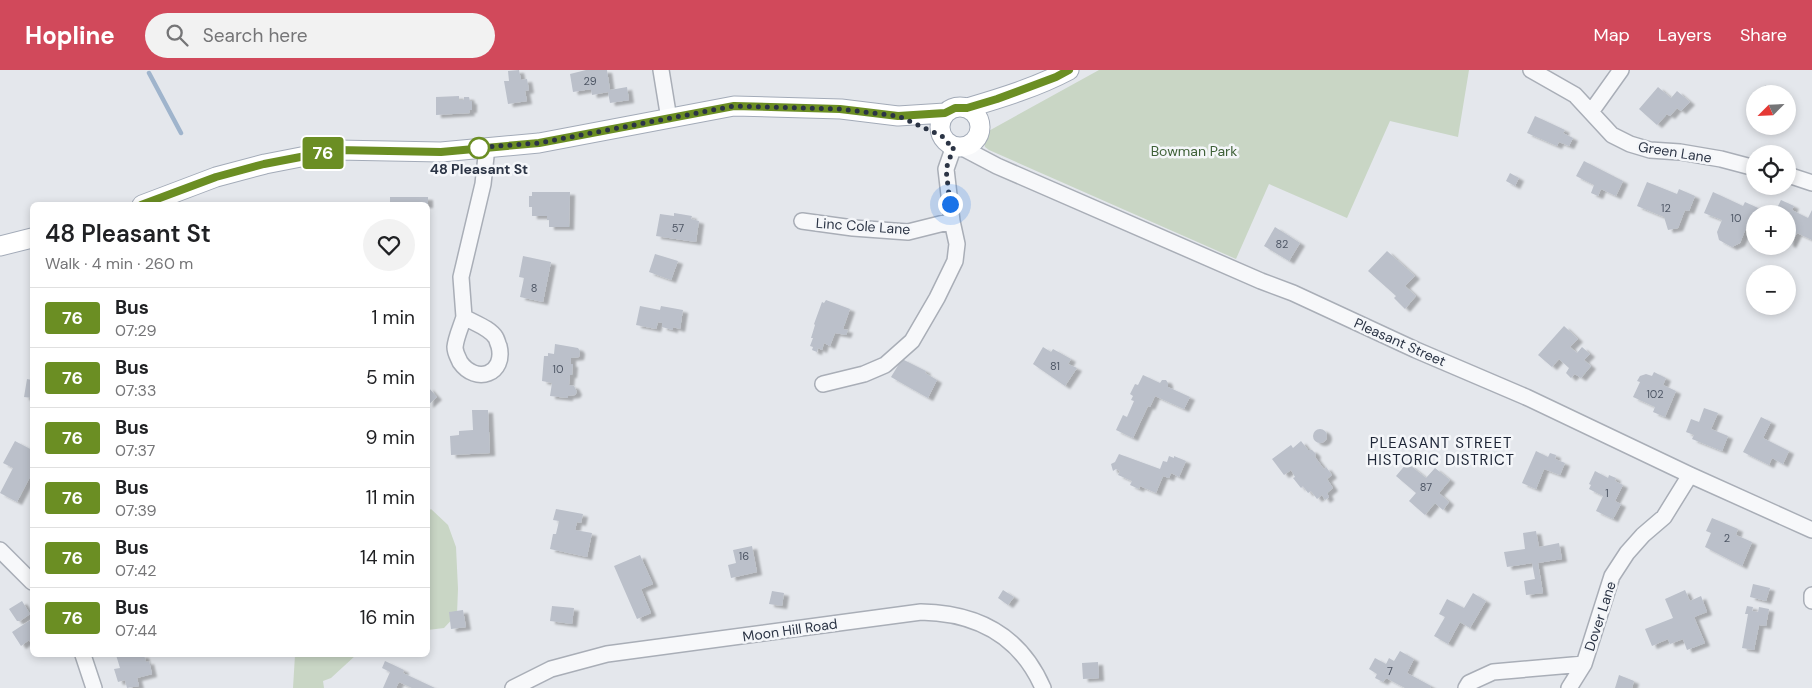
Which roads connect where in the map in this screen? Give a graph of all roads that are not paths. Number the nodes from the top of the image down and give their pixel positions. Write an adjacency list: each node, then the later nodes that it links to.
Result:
1 (660, 70): 10 (street)
2 (1069, 70): 5 (main road)
3 (1532, 70): 7 (street, Green Lane)
4 (1622, 70): 7 (street)
5 (997, 99): 6 (main road); 11 (main road)
6 (967, 108): 8 (main road); 11 (main road)
7 (1591, 112): 14 (street, Green Lane)
8 (945, 113): 9 (main road, Pleasant Street); 12 (main road)
9 (898, 116): 10 (main road, Pleasant Street); 12 (main road, Pleasant Street)
10 (669, 119): 13 (main road, Pleasant Street)
11 (979, 123): 12 (main road)
12 (957, 143): 19 (street); 24 (street, Pleasant Street)
13 (487, 147): 17 (main road, Pleasant Street); 22 (street)
14 (1746, 166)
15 (1796, 178): 16 (street)
16 (1812, 183)
17 (150, 202)
18 (802, 221): 19 (street, Linc Cole Lane)
19 (952, 221): 23 (street)
20 (30, 238): 21 (main road)
21 (0, 246)
22 (464, 317)
23 (823, 384)
24 (1690, 475): 25 (street, Pleasant Street); 31 (street, Dover Lane)
25 (1812, 530)
26 (0, 550): 27 (street)
27 (30, 580)
28 (1812, 595): 29 (street)
29 (1812, 601)
30 (84, 657): 32 (street)
31 (1584, 664): 35 (street, Dover Lane); 36 (street, Dover Lane)
32 (94, 688)
33 (512, 688): 34 (street, Moon Hill Road)
34 (1043, 688)
35 (1466, 688)
36 (1569, 688)

